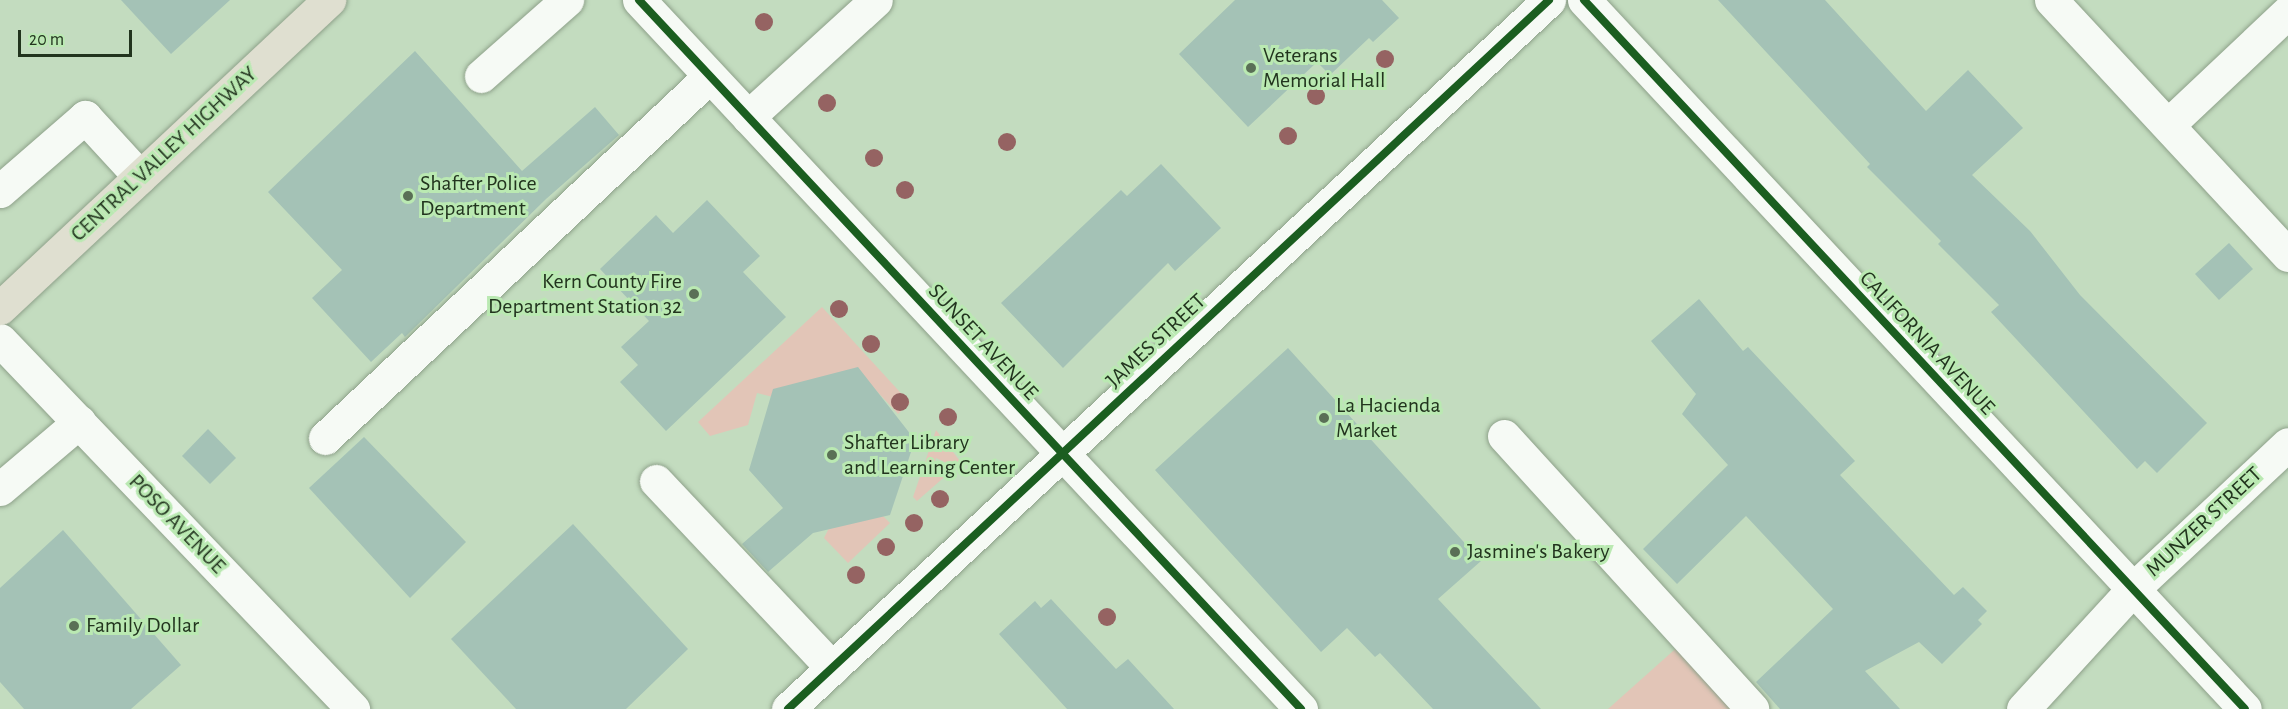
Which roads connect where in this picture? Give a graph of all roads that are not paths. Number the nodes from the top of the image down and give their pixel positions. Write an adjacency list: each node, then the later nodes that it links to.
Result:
1 (328, 0): 13 (main road, CENTRAL VALLEY HIGHWAY)
2 (567, 0): 9 (street)
3 (639, 0): 10 (street, SUNSET AVENUE)
4 (876, 0): 11 (street)
5 (1548, 0): 22 (street, JAMES STREET)
6 (1584, 0): 25 (street, CALIFORNIA AVENUE)
7 (2051, 0): 12 (street)
8 (2288, 12): 12 (street)
9 (481, 76)
10 (710, 76): 11 (street, SUNSET AVENUE); 20 (street)
11 (748, 117): 22 (street, SUNSET AVENUE)
12 (2168, 125): 15 (street)
13 (140, 177): 14 (street); 16 (main road, CENTRAL VALLEY HIGHWAY)
14 (0, 191)
15 (2288, 255)
16 (0, 308)
17 (0, 340): 18 (street, POSO AVENUE)
18 (79, 422): 24 (street); 27 (street, POSO AVENUE)
19 (1504, 435): 30 (street)
20 (325, 438)
21 (2288, 444): 25 (street, MUNZER STREET)
22 (1062, 453): 26 (street, JAMES STREET); 29 (street, SUNSET AVENUE)
23 (656, 481): 26 (street)
24 (0, 489)
25 (2133, 589): 31 (street, MUNZER STREET); 32 (street, CALIFORNIA AVENUE)
26 (832, 668): 28 (street, JAMES STREET)
27 (353, 709)
28 (788, 709)
29 (1301, 709)
30 (1752, 709)
31 (2024, 709)
32 (2245, 709)

